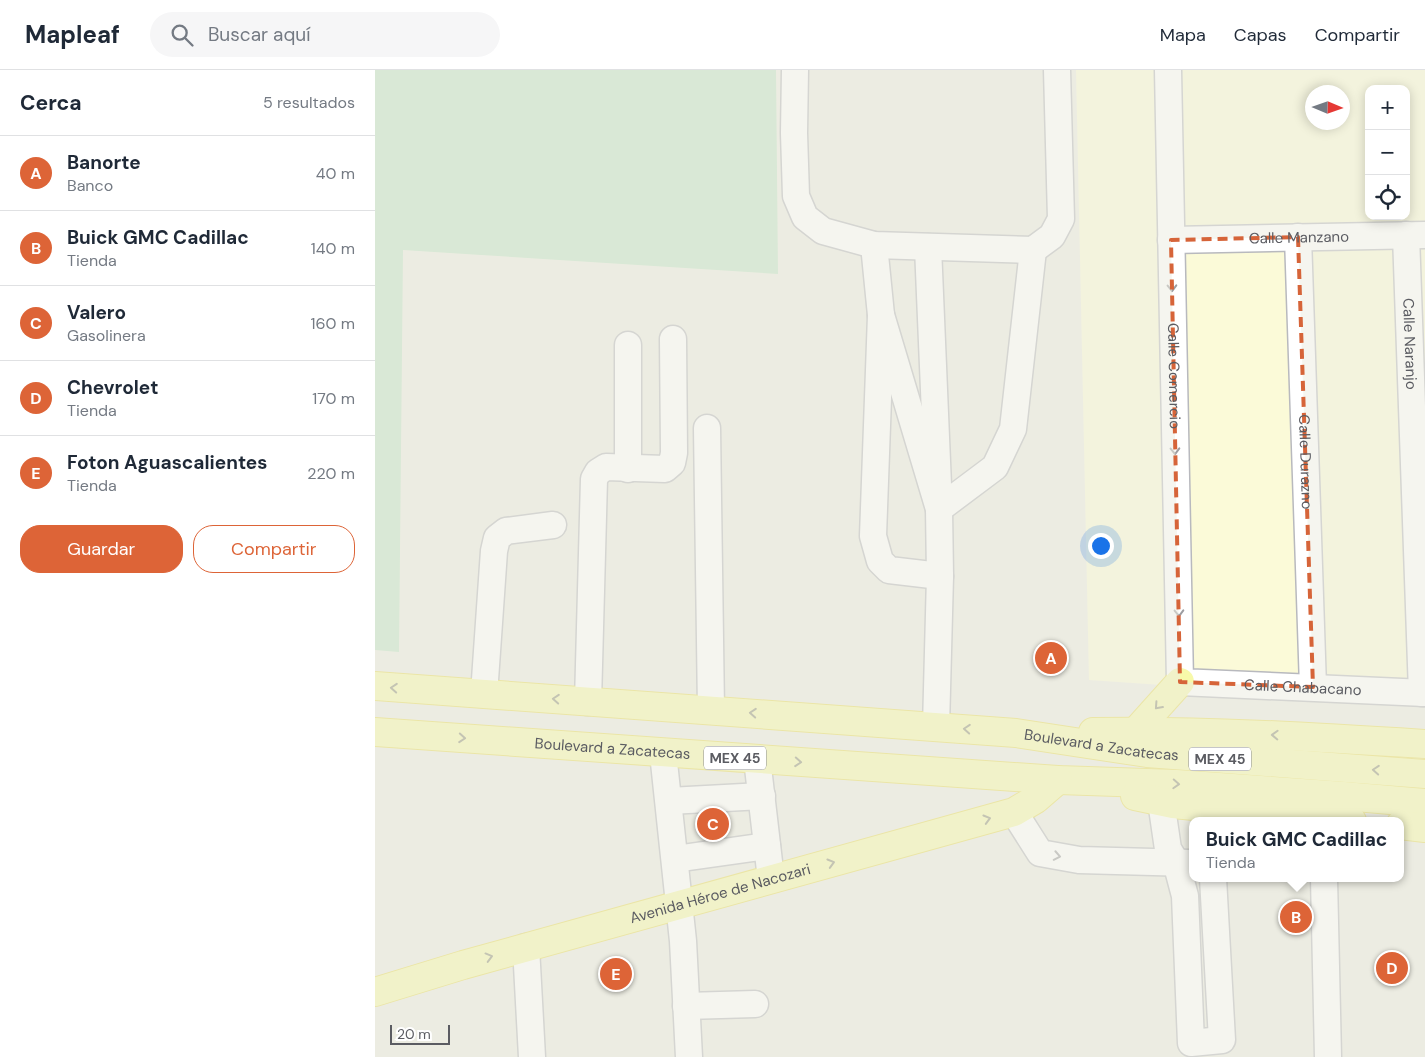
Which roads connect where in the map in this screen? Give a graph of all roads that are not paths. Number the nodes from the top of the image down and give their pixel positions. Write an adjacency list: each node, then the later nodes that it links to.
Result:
1 (795, 70): 7 (street)
2 (1057, 70): 9 (street)
3 (1168, 70): 6 (street, Calle Comercio)
4 (1416, 235): 5 (street, Calle Manzano); 21 (street, Calle Naranjo)
5 (1298, 237): 6 (street, Calle Manzano); 20 (street, Calle Durazno)
6 (1171, 240): 18 (street, Calle Comercio, one-way to 18)
7 (875, 245): 8 (street); 10 (street)
8 (928, 247): 9 (street); 15 (street)
9 (1033, 250): 15 (street)
10 (881, 315): 15 (street); 17 (street)
11 (673, 339): 14 (street)
12 (628, 344): 14 (street)
13 (707, 428): 24 (street)
14 (628, 469): 23 (street)
15 (939, 509): 17 (street)
16 (553, 525): 22 (street)
17 (940, 576): 25 (street)
18 (1180, 682): 20 (street, Calle Chabacano); 26 (main road, one-way to 26)
19 (375, 686): 22 (main road, Boulevard a Zacatecas / MEX 45, one-way to 19)
20 (1313, 687): 21 (street, Calle Chabacano)
21 (1423, 693)
22 (484, 694): 23 (main road, Boulevard a Zacatecas / MEX 45, one-way to 22)
23 (588, 702): 24 (main road, Boulevard a Zacatecas / MEX 45)
24 (711, 710): 25 (main road, Boulevard a Zacatecas / MEX 45, one-way to 24)
25 (936, 727): 28 (main road, Boulevard a Zacatecas / MEX 45, one-way to 25)
26 (1136, 731): 28 (main road, Boulevard a Zacatecas / MEX 45); 29 (main road, Boulevard a Zacatecas / MEX 45, one-way to 26)
27 (375, 732): 30 (main road, Boulevard a Zacatecas / MEX 45, one-way to 30)
28 (1016, 733): 32 (main road, Boulevard a Zacatecas / MEX 45, one-way to 28)
29 (1425, 744)
30 (663, 752): 31 (main road, Boulevard a Zacatecas / MEX 45); 35 (street)
31 (757, 759): 33 (main road, Boulevard a Zacatecas / MEX 45, one-way to 33); 34 (street)
32 (1425, 774)
33 (1057, 780): 36 (main road, Boulevard a Zacatecas / MEX 45); 37 (main road, Boulevard a Zacatecas / MEX 45, one-way to 37); 38 (main road, Avenida Héroe de Nacozari)
34 (762, 796): 35 (street); 42 (street)
35 (669, 801): 43 (street)
36 (1167, 802): 39 (main road, Boulevard a Zacatecas / MEX 45); 44 (street)
37 (1425, 804)
38 (1014, 812): 44 (street, one-way to 44); 45 (main road, Avenida Héroe de Nacozari, one-way to 38)
39 (1265, 817)
40 (1404, 825): 41 (main road)
41 (1425, 828)
42 (767, 846): 43 (street); 45 (street)
43 (675, 859): 48 (street)
44 (1184, 863): 46 (street)
45 (771, 879): 48 (main road, Avenida Héroe de Nacozari)
46 (1213, 882)
47 (1324, 882): 57 (street)
48 (680, 904): 49 (main road, Avenida Héroe de Nacozari); 54 (street)
49 (526, 947): 50 (main road, Avenida Héroe de Nacozari, one-way to 49); 55 (street)
50 (463, 964): 51 (main road); 52 (main road, Avenida Héroe de Nacozari)
51 (375, 971)
52 (375, 992)
53 (755, 1004): 54 (street)
54 (686, 1006): 56 (street)
55 (532, 1057)
56 (689, 1057)
57 (1328, 1057)

